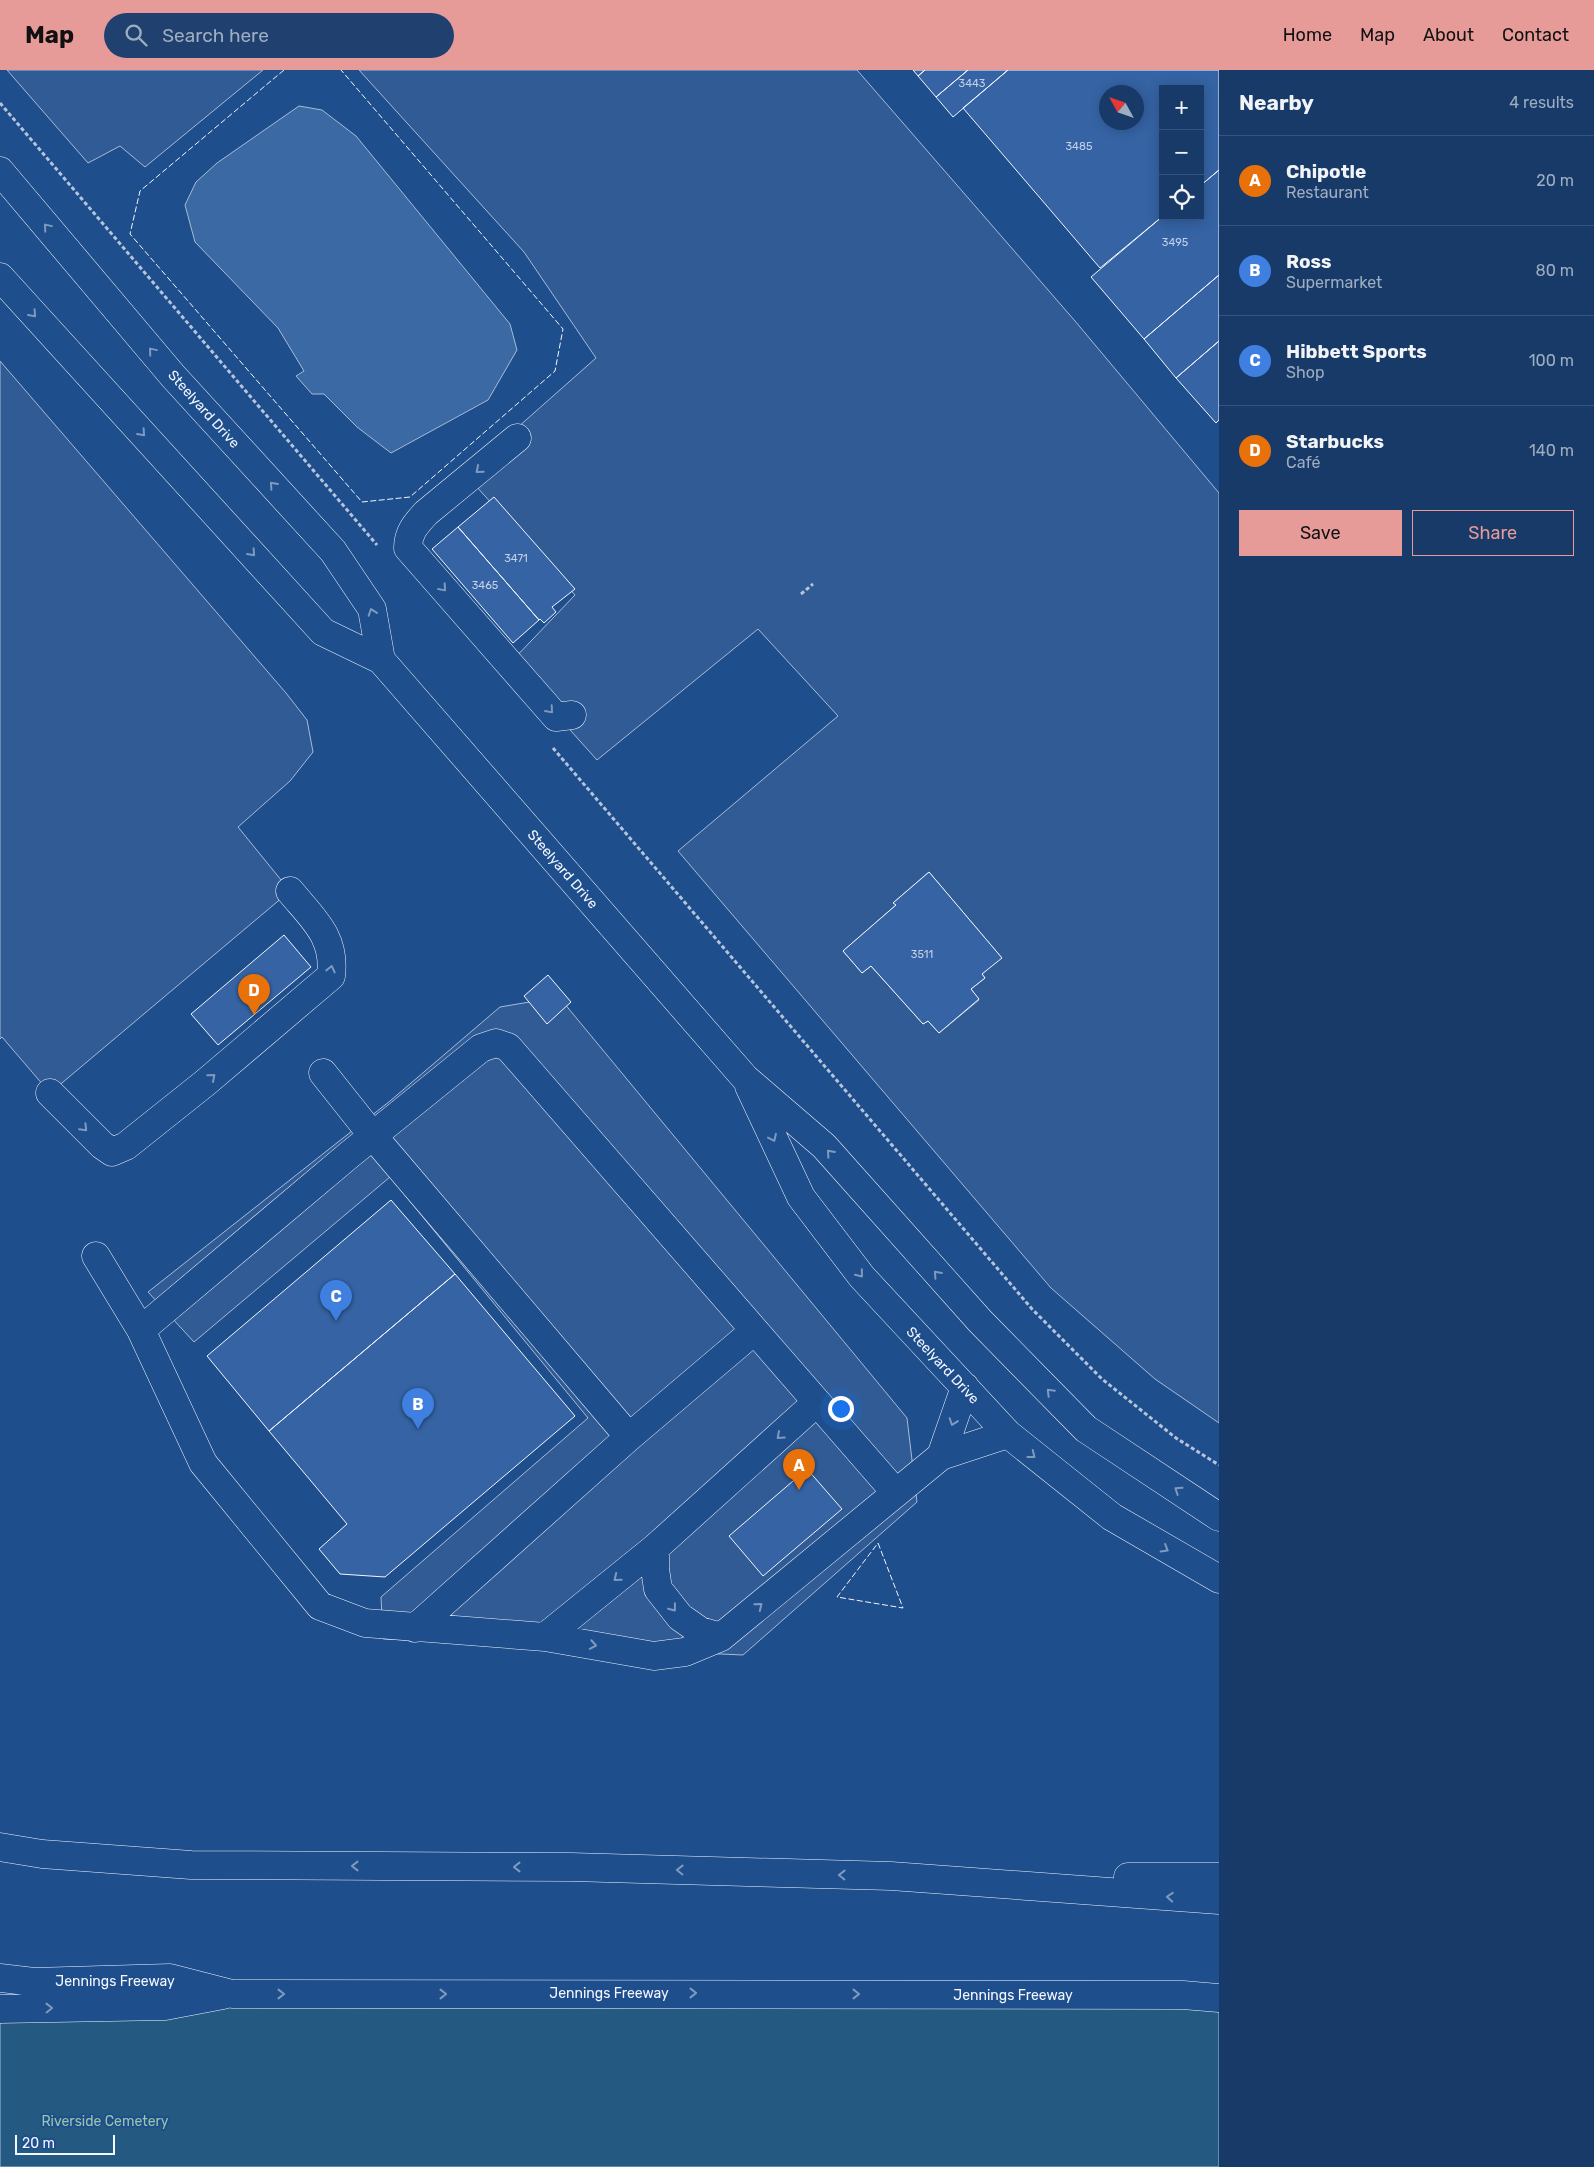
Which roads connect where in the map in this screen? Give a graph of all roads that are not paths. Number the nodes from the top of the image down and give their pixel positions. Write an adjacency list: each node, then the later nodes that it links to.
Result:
1 (0, 171): 4 (main road, Steelyard Drive, one-way to 1)
2 (0, 277): 4 (main road, Steelyard Drive, one-way to 4)
3 (517, 438): 5 (main road, one-way to 5)
4 (381, 660): 8 (main road, Steelyard Drive)
5 (572, 715)
6 (290, 891): 9 (main road, one-way to 6)
7 (323, 1073): 10 (main road)
8 (745, 1078): 14 (main road, Steelyard Drive, one-way to 14); 20 (main road, Steelyard Drive, one-way to 8)
9 (50, 1093)
10 (372, 1136): 12 (main road); 13 (main road); 17 (main road)
11 (96, 1256): 12 (main road)
12 (141, 1330): 23 (main road)
13 (754, 1332): 15 (main road); 17 (main road)
14 (965, 1387): 16 (main road, Steelyard Drive); 18 (main road, one-way to 18)
15 (816, 1403): 19 (main road); 21 (main road, one-way to 21)
16 (1008, 1434): 18 (main road); 22 (main road, Steelyard Drive, one-way to 22)
17 (629, 1437): 23 (main road)
18 (941, 1456): 19 (main road)
19 (896, 1493): 25 (main road, one-way to 19)
20 (1219, 1516)
21 (655, 1548): 24 (main road, one-way to 24); 25 (main road, one-way to 25)
22 (1219, 1579)
23 (415, 1628): 24 (main road)
24 (545, 1637): 25 (main road, one-way to 25)
25 (721, 1637)
26 (0, 1848): 27 (main road, one-way to 26)
27 (891, 1876): 28 (main road); 29 (main road, one-way to 27)
28 (1219, 1877)
29 (1219, 1900)
30 (0, 1978): 31 (main road, Jennings Freeway)
31 (232, 1994): 32 (main road, Jennings Freeway, one-way to 32); 33 (main road, one-way to 31)
32 (1219, 1998)
33 (0, 2009)

